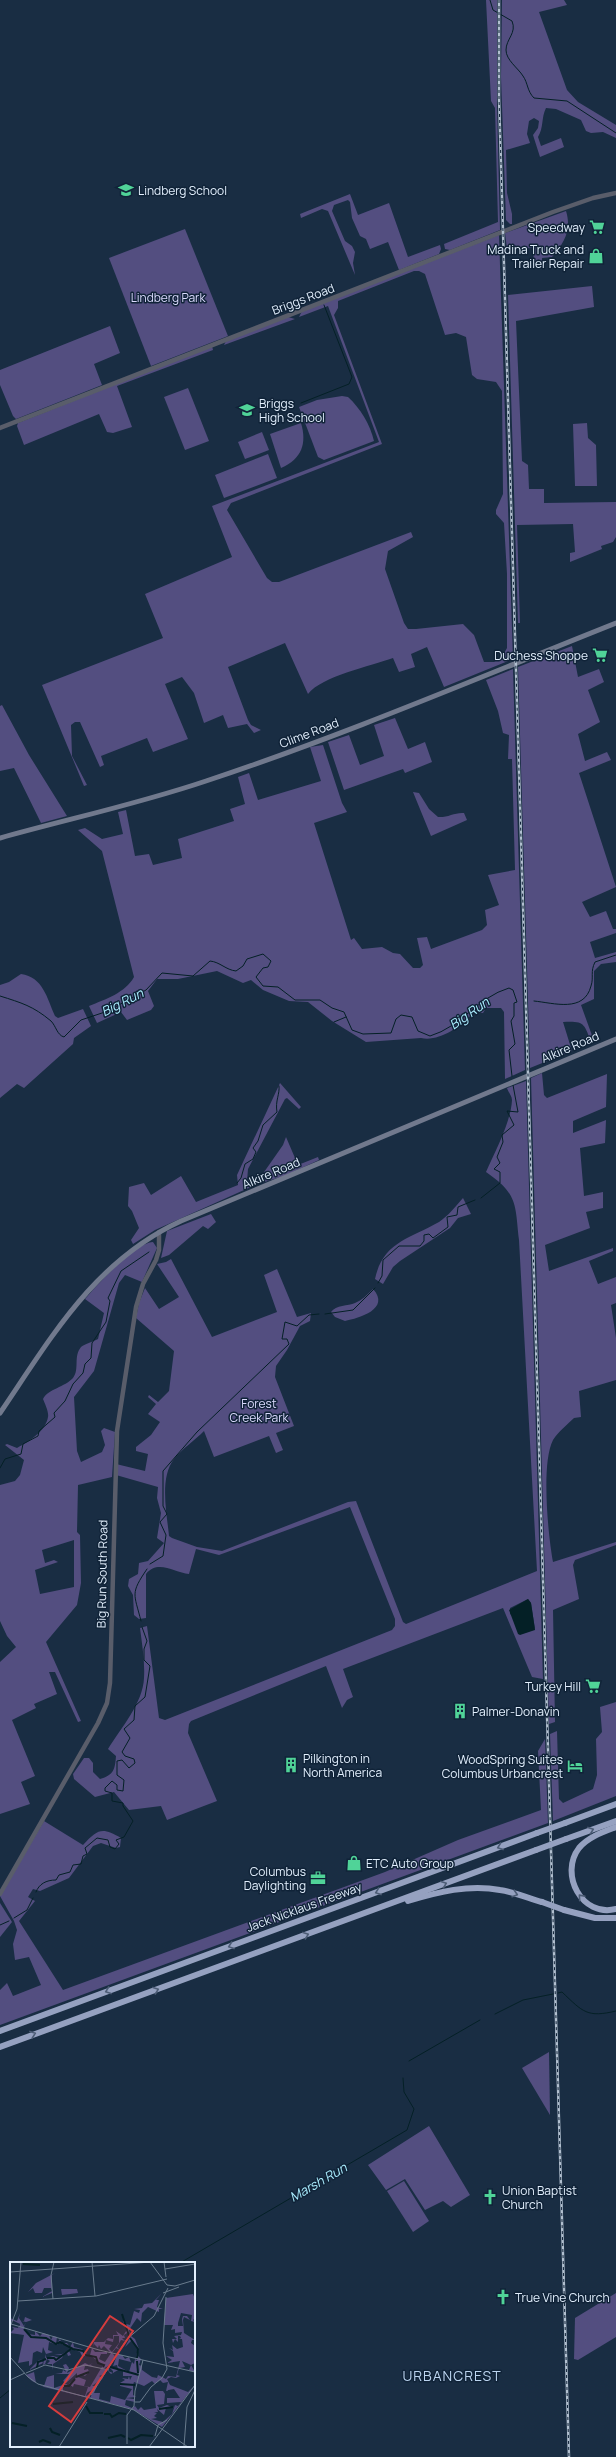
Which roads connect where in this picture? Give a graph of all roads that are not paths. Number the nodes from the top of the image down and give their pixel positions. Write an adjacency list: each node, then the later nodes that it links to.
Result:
1 (616, 193): 2 (street, Briggs Road)
2 (0, 428)
3 (616, 623): 4 (main road, Clime Road)
4 (0, 838)
5 (616, 1039): 6 (main road, Alkire Road)
6 (159, 1232): 7 (main road, Alkire Road); 11 (street, Big Run South Road)
7 (0, 1413)
8 (616, 1804): 15 (highway, Jack Nicklaus Freeway, one-way to 15, bridge)
9 (616, 1822): 13 (highway, one-way to 9, bridge)
10 (616, 1827): 12 (highway, one-way to 10)
11 (0, 1894)
12 (616, 1909)
13 (355, 1917): 14 (highway, one-way to 14, bridge); 16 (highway, one-way to 13)
14 (616, 1918)
15 (0, 2031)
16 (0, 2047)

